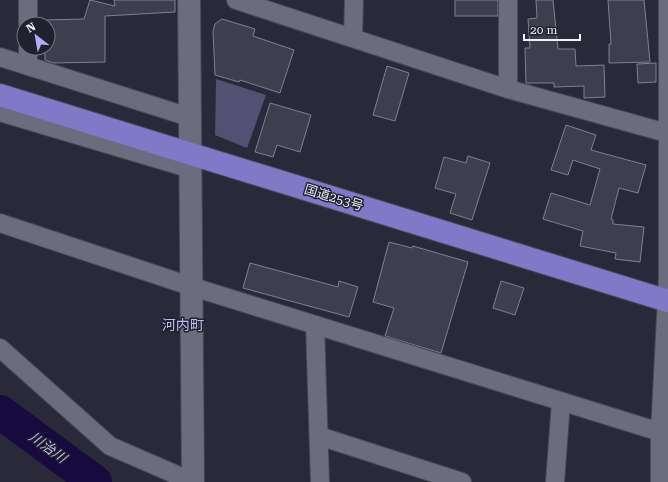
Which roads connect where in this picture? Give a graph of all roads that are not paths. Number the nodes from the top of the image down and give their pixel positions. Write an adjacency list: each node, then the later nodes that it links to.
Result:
1 (28, 0): 7 (street)
2 (189, 0): 14 (street)
3 (236, 0): 8 (street)
4 (354, 0): 8 (street)
5 (508, 0): 11 (street)
6 (668, 0): 15 (street)
7 (28, 16)
8 (354, 38): 11 (street)
9 (0, 57): 10 (street)
10 (28, 57): 14 (street)
11 (508, 89): 15 (street)
12 (0, 95): 16 (highway, 国道253号)
13 (0, 112): 16 (street)
14 (189, 117): 16 (street)
15 (668, 133): 19 (street)
16 (191, 161): 18 (street); 19 (highway, 国道253号)
17 (0, 223): 18 (street)
18 (193, 287): 20 (street); 25 (street)
19 (667, 301): 23 (street)
20 (315, 325): 22 (street); 24 (street)
21 (0, 348): 25 (street)
22 (561, 402): 23 (street); 28 (street)
23 (660, 432): 29 (street)
24 (319, 436): 26 (street); 27 (street)
25 (193, 482)
26 (320, 482)
27 (462, 482)
28 (555, 482)
29 (660, 482)

